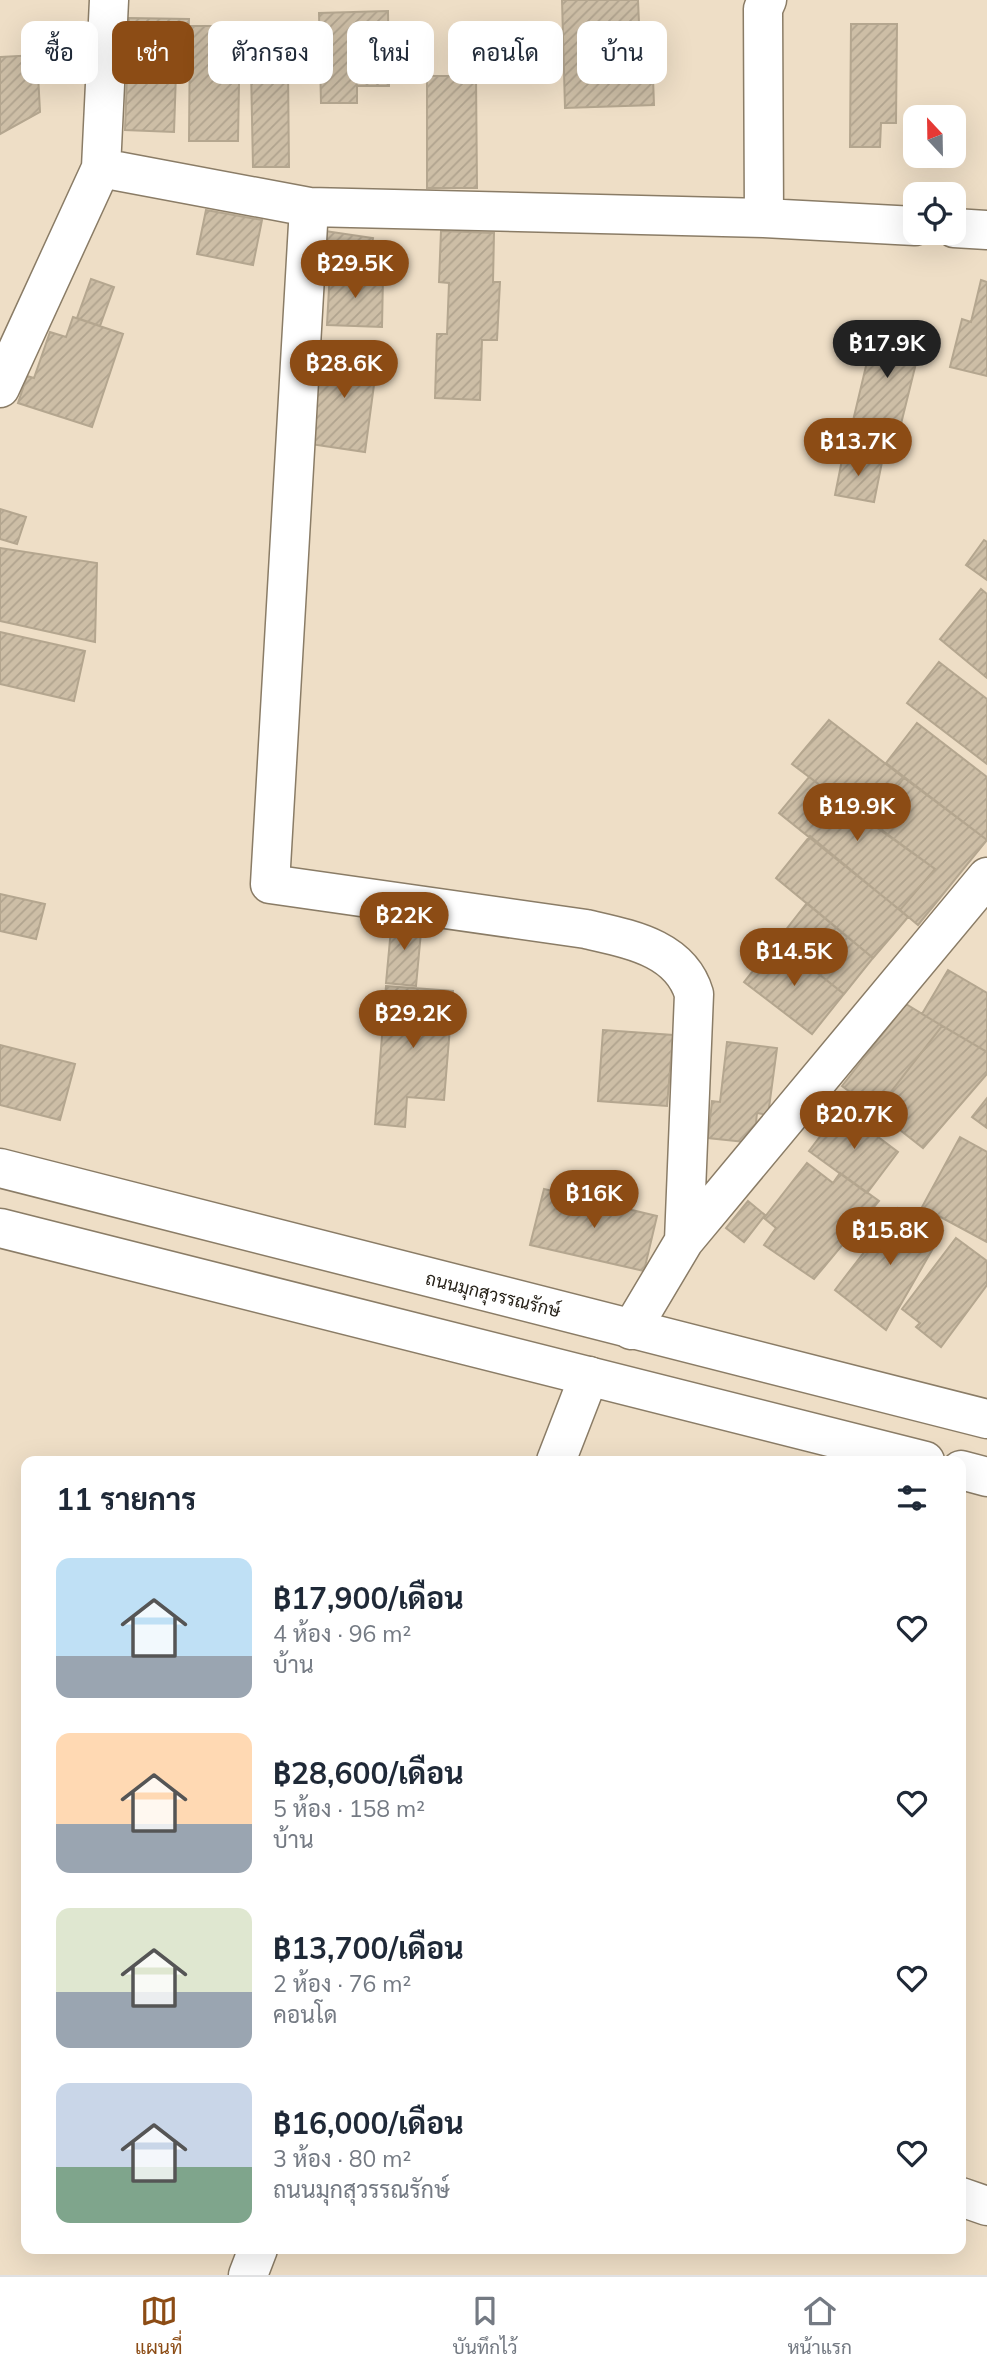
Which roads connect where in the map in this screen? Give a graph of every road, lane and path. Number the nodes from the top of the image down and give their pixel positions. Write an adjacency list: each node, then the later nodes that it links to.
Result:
1 (109, 0): 3 (street)
2 (766, 0): 5 (street)
3 (101, 168): 4 (street); 9 (street)
4 (309, 207): 5 (street); 13 (street)
5 (764, 218): 6 (street)
6 (903, 225)
7 (966, 228): 8 (street)
8 (987, 229)
9 (0, 388)
10 (987, 877): 13 (street)
11 (0, 1168): 14 (street, ถนนมุกสุวรรณรักษ์)
12 (0, 1228): 16 (street)
13 (684, 1241): 14 (street)
14 (631, 1330): 15 (street, ถนนมุกสุวรรณรักษ์)
15 (747, 1360): 17 (street); 18 (street, ถนนมุกสุวรรณรักษ์)
16 (589, 1376): 17 (street); 19 (street)
17 (735, 1413): 20 (street)
18 (987, 1419)
19 (558, 1456)
20 (905, 1456)
21 (966, 1472): 22 (street)
22 (987, 1477)
23 (966, 2199): 24 (street)
24 (987, 2206)
25 (256, 2254): 26 (street)
26 (248, 2275)

